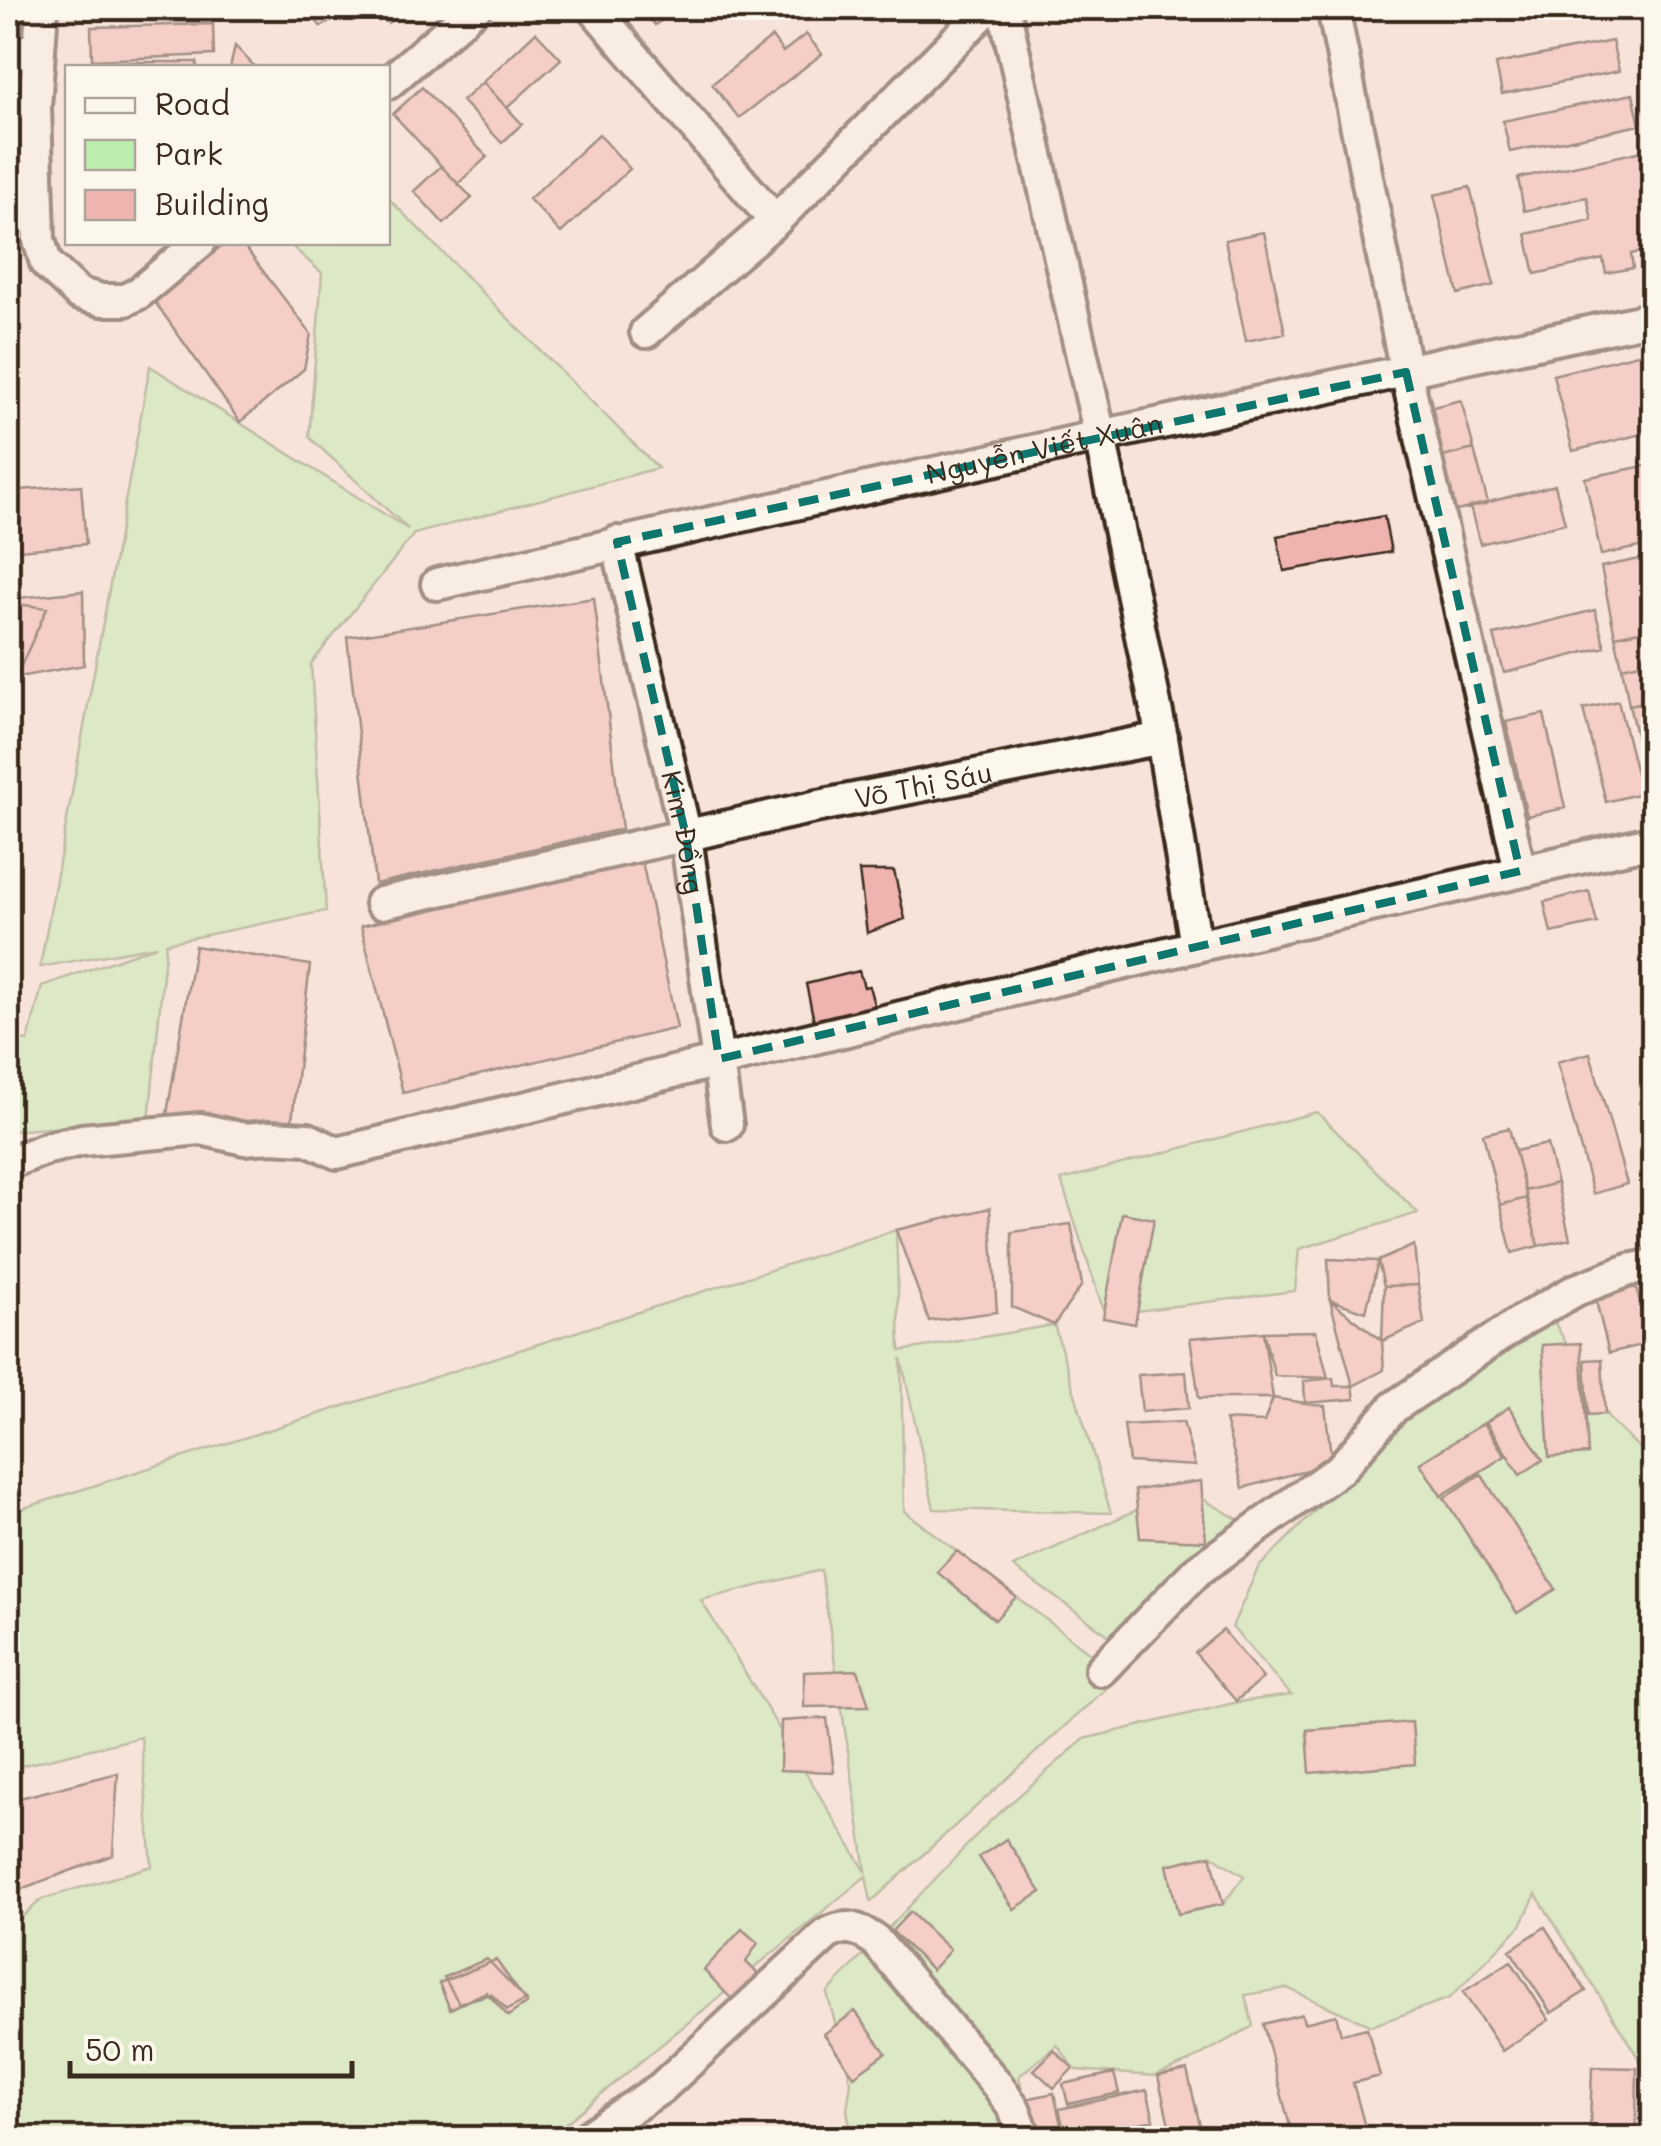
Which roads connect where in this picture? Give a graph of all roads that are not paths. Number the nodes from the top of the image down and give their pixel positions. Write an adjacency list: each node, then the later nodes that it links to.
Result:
1 (42, 8): 7 (street)
2 (475, 8): 9 (street)
3 (593, 8): 10 (street)
4 (988, 8): 10 (street)
5 (1004, 8): 15 (street)
6 (1333, 8): 14 (street)
7 (39, 47): 8 (street); 11 (street)
8 (8, 56)
9 (390, 80)
10 (775, 221): 13 (street)
11 (196, 245)
12 (1654, 318): 14 (street, Nguyễn Viết Xuân)
13 (646, 332)
14 (1406, 372): 15 (street, Nguyễn Viết Xuân); 21 (street)
15 (1100, 436): 16 (street, Nguyễn Viết Xuân); 18 (street)
16 (618, 542): 17 (street, Nguyễn Viết Xuân); 19 (street, Kim Đồng)
17 (436, 584)
18 (1162, 738): 19 (street, Võ Thị Sáu); 23 (street)
19 (686, 836): 22 (street, Võ Thị Sáu); 24 (street, Kim Đồng)
20 (1654, 841): 21 (street)
21 (1520, 871): 23 (street)
22 (381, 903)
23 (1196, 946): 24 (street)
24 (719, 1059): 25 (street, Kim Đồng); 26 (street)
25 (727, 1125)
26 (8, 1163)
27 (1654, 1265): 28 (street)
28 (1102, 1670)
29 (586, 2138): 30 (street)
30 (1025, 2138)

